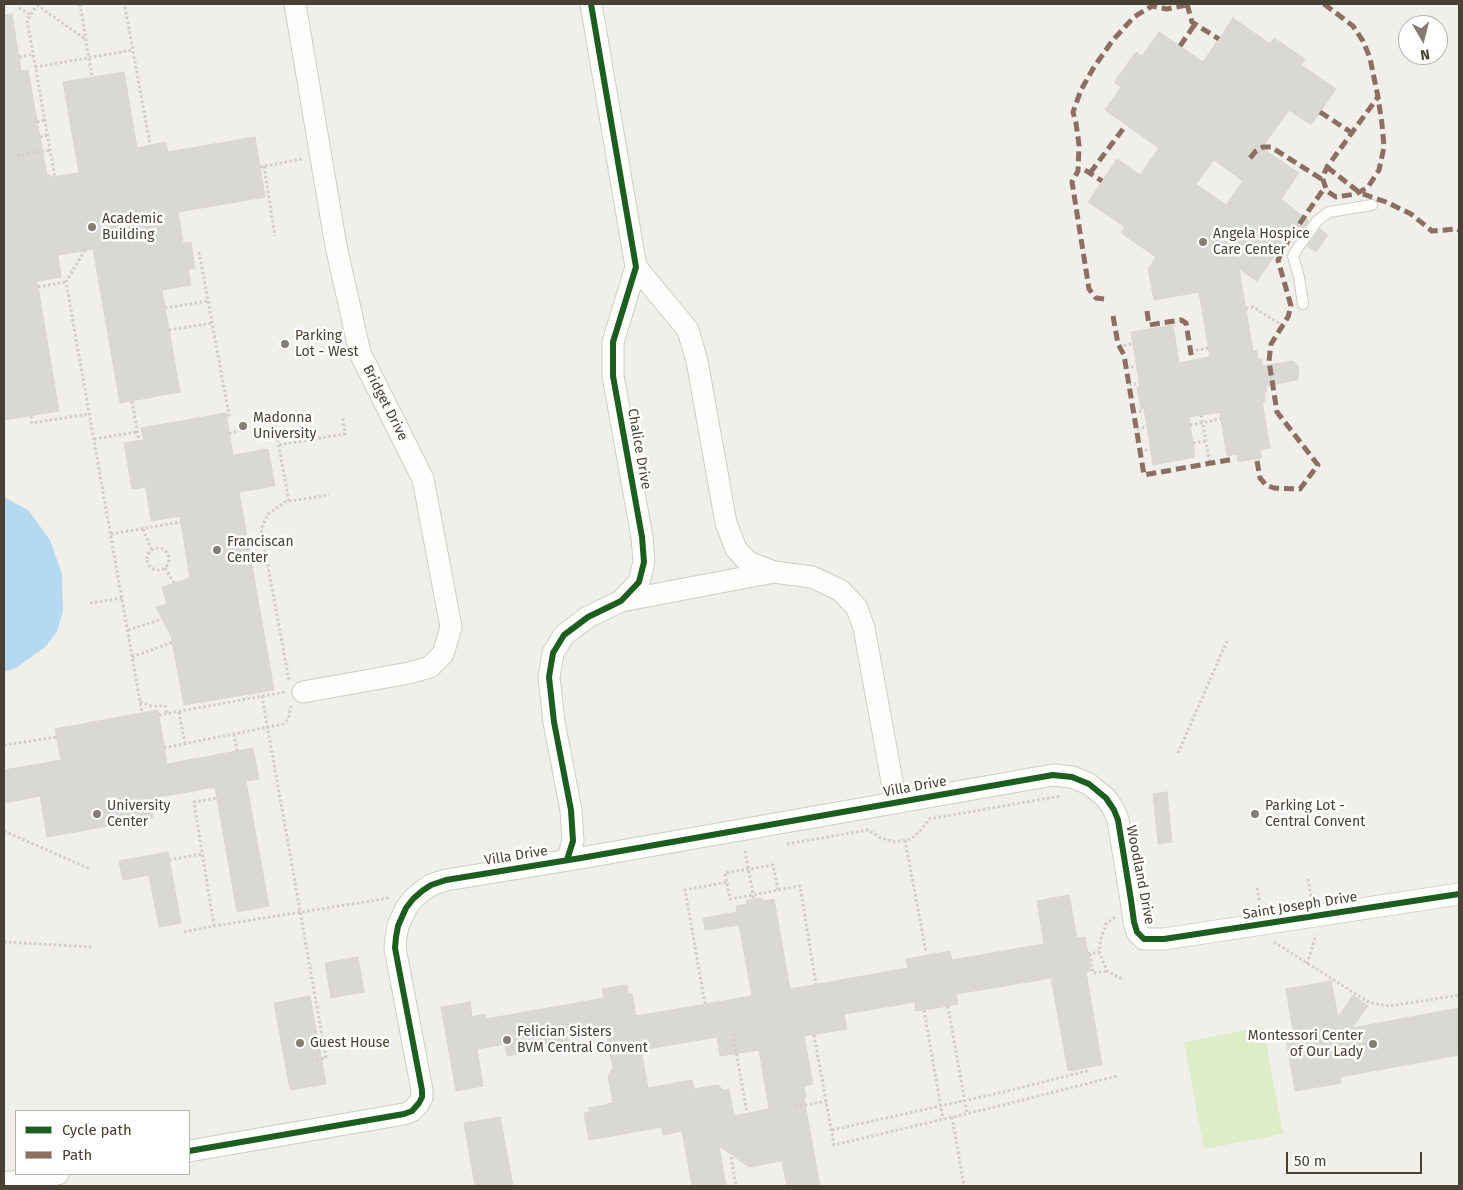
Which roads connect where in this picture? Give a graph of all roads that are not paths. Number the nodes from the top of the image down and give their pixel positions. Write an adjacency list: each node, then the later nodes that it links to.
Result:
1 (295, 4): 8 (street, Bridget Drive)
2 (591, 4): 4 (street, Chalice Drive)
3 (1372, 205): 5 (lane)
4 (636, 266): 6 (street, Chalice Drive); 7 (street, Chalice Drive)
5 (1303, 304)
6 (774, 572): 7 (street, Chalice Drive); 10 (street, Chalice Drive)
7 (621, 601): 11 (street, Chalice Drive)
8 (294, 690)
9 (1098, 790): 10 (street, Villa Drive); 13 (street, Woodland Drive)
10 (896, 803): 11 (street, Villa Drive)
11 (567, 860): 14 (street, Villa Drive)
12 (1459, 894): 13 (street, Saint Joseph Drive)
13 (1144, 939)
14 (190, 1151)
15 (52, 1175): 16 (street)
16 (4, 1183)

